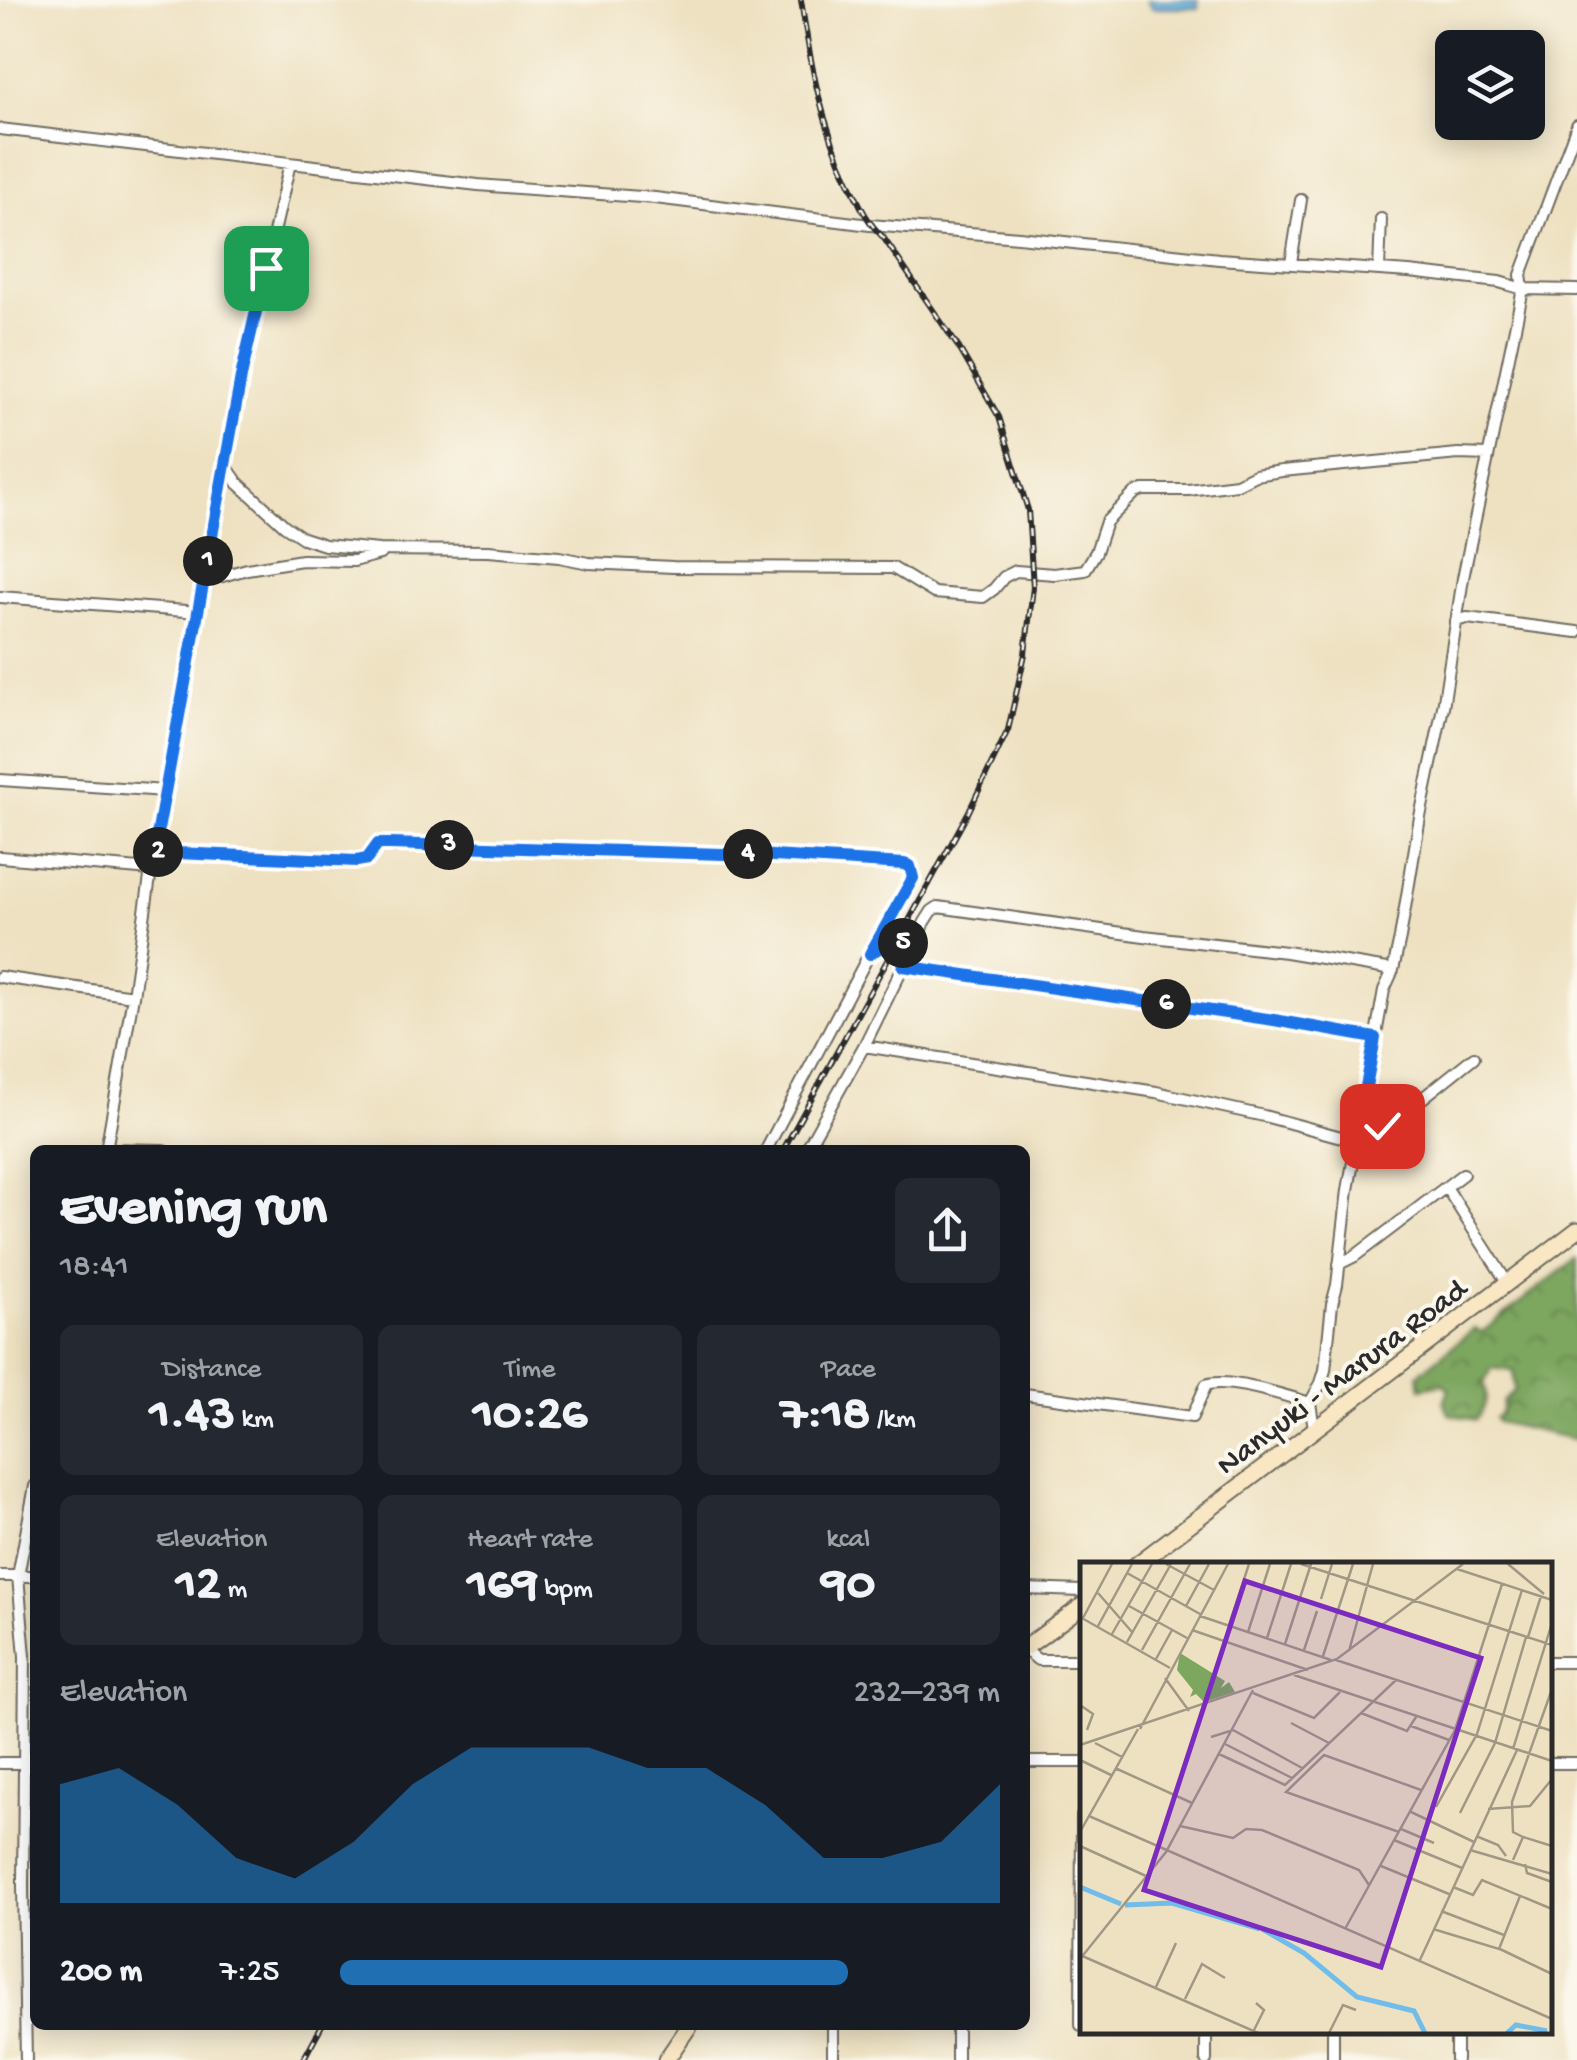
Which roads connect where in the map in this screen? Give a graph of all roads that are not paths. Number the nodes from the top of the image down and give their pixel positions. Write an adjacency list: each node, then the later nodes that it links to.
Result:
1 (1577, 125): 8 (street)
2 (0, 129): 3 (street)
3 (290, 164): 6 (street); 11 (street)
4 (1301, 200): 6 (street)
5 (1381, 219): 7 (street)
6 (1291, 263): 7 (street)
7 (1379, 270): 8 (street)
8 (1523, 289): 9 (street); 10 (street)
9 (1577, 290)
10 (1488, 456): 12 (street); 16 (street)
11 (226, 466): 12 (street); 13 (street)
12 (396, 550): 13 (street)
13 (204, 581): 15 (street)
14 (0, 597): 15 (street)
15 (199, 612): 19 (street)
16 (1456, 621): 17 (street); 26 (street)
17 (1577, 632)
18 (0, 780): 19 (street)
19 (166, 791): 20 (street)
20 (154, 852): 22 (street); 24 (street)
21 (0, 857): 22 (street)
22 (151, 870): 28 (street)
23 (913, 945): 24 (street); 25 (street); 26 (street)
24 (870, 954): 34 (street)
25 (903, 966): 29 (street); 30 (street)
26 (1393, 970): 29 (street)
27 (0, 976): 28 (street)
28 (133, 996): 33 (street)
29 (1375, 1038): 32 (street)
30 (864, 1046): 32 (street); 35 (street)
31 (1474, 1057): 32 (street)
32 (1356, 1141): 39 (street)
33 (107, 1145)
34 (769, 1145)
35 (809, 1145)
36 (1463, 1174): 37 (street)
37 (1446, 1186): 39 (street); 40 (street)
38 (1577, 1230): 40 (street, Nanyuki - Marura Road)
39 (1339, 1264): 42 (street)
40 (1508, 1284): 43 (street, Nanyuki - Marura Road)
41 (1030, 1395): 42 (street)
42 (1310, 1403): 43 (street)
43 (1314, 1428): 45 (street, Nanyuki - Marura Road)
44 (30, 1520): 47 (street)
45 (1140, 1562)
46 (0, 1576): 47 (street)
47 (18, 1576): 48 (street); 59 (street)
48 (30, 1576)
49 (1030, 1589): 50 (street)
50 (1080, 1591)
51 (1080, 1608): 52 (street)
52 (1030, 1645)
53 (1030, 1653): 54 (street)
54 (1080, 1660)
55 (1030, 1762): 56 (street)
56 (1080, 1762)
57 (1552, 1762): 60 (street)
58 (0, 1763): 59 (street)
59 (30, 1763): 64 (street)
60 (1577, 1763)
61 (687, 2030): 65 (street)
62 (833, 2030): 66 (street)
63 (957, 2030): 67 (street)
64 (26, 2060)
65 (666, 2060)
66 (833, 2060)
67 (957, 2060)

